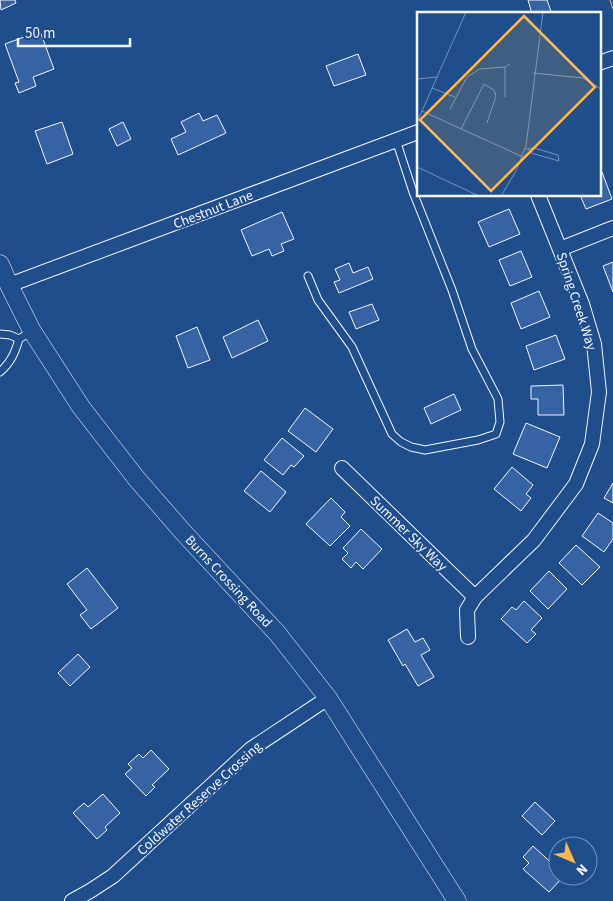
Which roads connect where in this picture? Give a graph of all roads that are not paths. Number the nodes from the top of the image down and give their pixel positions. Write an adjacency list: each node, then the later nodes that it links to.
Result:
1 (613, 58): 2 (street)
2 (600, 63)
3 (417, 132): 4 (street, Chestnut Lane)
4 (396, 140): 9 (lane); 10 (street, Chestnut Lane)
5 (538, 196): 7 (street, Spring Creek Way)
6 (613, 228): 7 (street)
7 (560, 249): 15 (street, Spring Creek Way)
8 (0, 264): 10 (street, Burns Crossing Road)
9 (308, 276)
10 (9, 285): 12 (street, Burns Crossing Road)
11 (0, 334): 12 (lane)
12 (26, 335): 13 (lane); 17 (street, Burns Crossing Road)
13 (0, 372)
14 (342, 468): 15 (street, Summer Sky Way)
15 (475, 597): 16 (street, Spring Creek Way)
16 (468, 637)
17 (328, 698): 18 (street, Coldwater Reserve Crossing); 19 (street, Burns Crossing Road)
18 (72, 901)
19 (457, 901)

